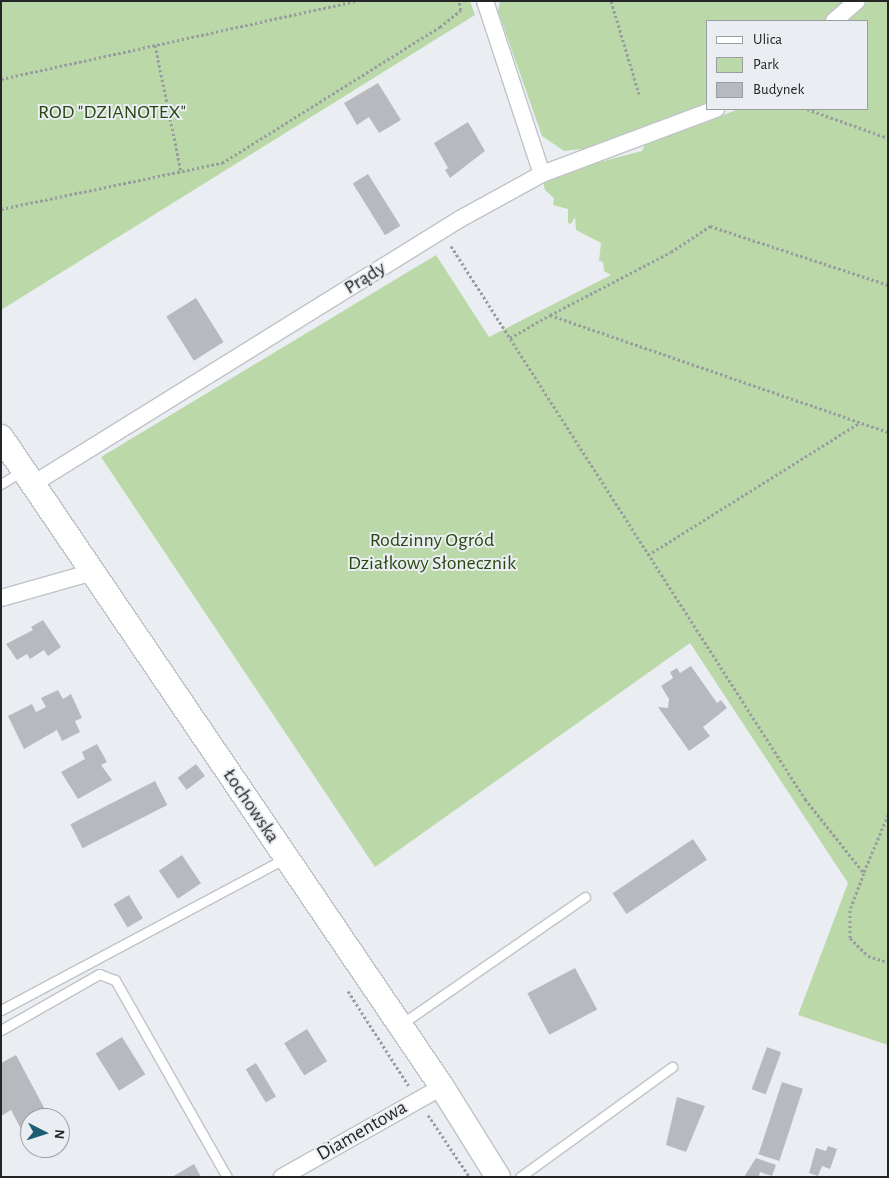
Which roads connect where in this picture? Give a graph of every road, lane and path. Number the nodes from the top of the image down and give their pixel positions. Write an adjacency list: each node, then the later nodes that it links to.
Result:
1 (356, 1): 7 (path)
2 (459, 1): 13 (path)
3 (485, 1): 14 (street)
4 (611, 1): 9 (path)
5 (857, 1): 6 (street)
6 (835, 20)
7 (154, 46): 8 (path); 13 (path)
8 (1, 79)
9 (638, 94)
10 (713, 110): 14 (street, Prądy)
11 (810, 110): 12 (path)
12 (888, 138)
13 (181, 172): 15 (path)
14 (542, 174): 16 (street, Prądy)
15 (1, 209)
16 (441, 230): 19 (path); 23 (street, Prądy)
17 (888, 285): 18 (path)
18 (550, 315): 19 (path); 20 (path)
19 (510, 338): 25 (path)
20 (860, 423): 21 (path); 25 (path)
21 (888, 432)
22 (1, 437): 23 (main road, Łochowska)
23 (28, 477): 24 (lane); 26 (main road, Łochowska)
24 (1, 484)
25 (648, 555): 30 (path)
26 (93, 572): 27 (street); 29 (main road, Łochowska)
27 (1, 598)
28 (888, 815): 30 (path)
29 (286, 858): 33 (lane); 34 (main road, Łochowska)
30 (864, 873): 32 (path)
31 (585, 897): 34 (lane)
32 (888, 962)
33 (1, 1010)
34 (400, 1025): 37 (main road, Łochowska)
35 (1, 1030): 38 (lane)
36 (672, 1067): 41 (lane)
37 (442, 1087): 39 (street, Diamentowa); 40 (main road, Łochowska)
38 (227, 1177)
39 (282, 1177)
40 (498, 1177)
41 (520, 1177)

